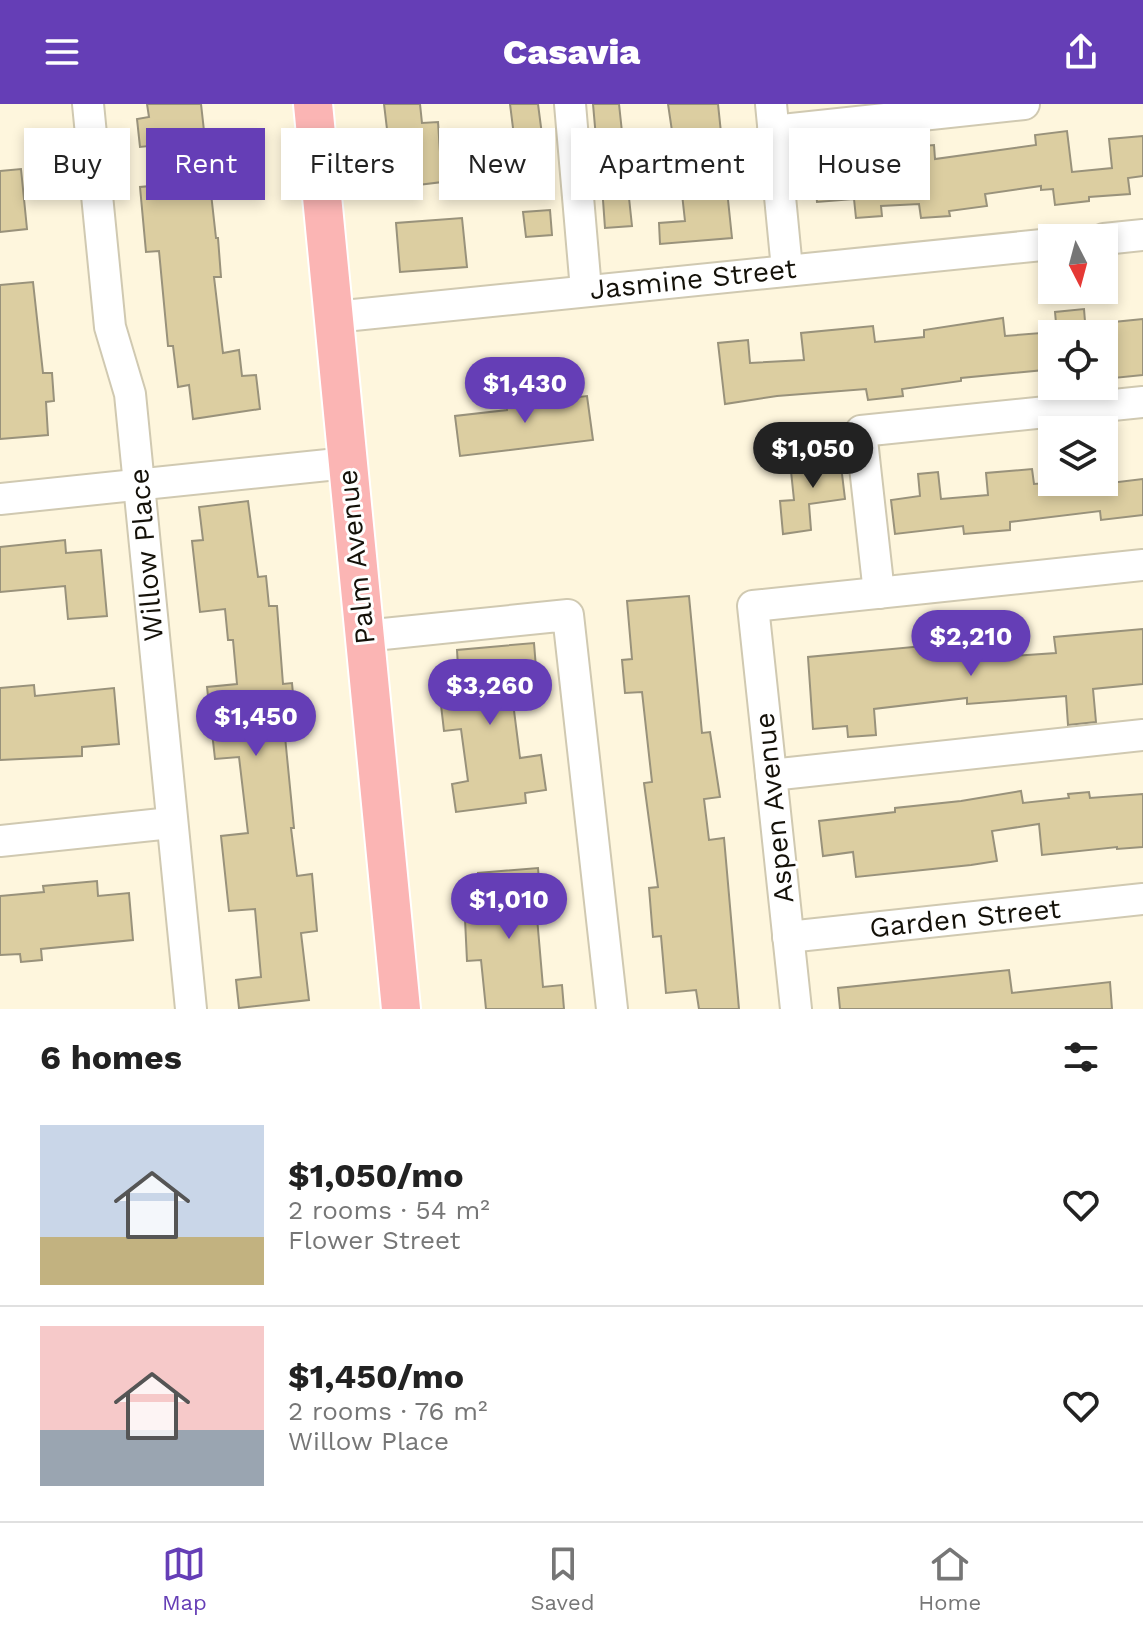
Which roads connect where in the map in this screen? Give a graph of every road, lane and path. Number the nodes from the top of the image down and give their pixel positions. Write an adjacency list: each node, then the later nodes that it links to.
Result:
1 (88, 104): 14 (street, Willow Place)
2 (313, 104): 11 (main road, Palm Avenue)
3 (570, 104): 10 (street)
4 (1024, 104): 5 (street)
5 (772, 117): 9 (street)
6 (1143, 235): 7 (street)
7 (1118, 238)
8 (1038, 245): 9 (street, Jasmine Street)
9 (787, 269): 10 (street, Jasmine Street)
10 (586, 290): 11 (street, Jasmine Street)
11 (334, 317): 13 (main road, Palm Avenue)
12 (1143, 402): 17 (street)
13 (347, 463): 14 (street); 18 (main road, Palm Avenue)
14 (139, 483): 15 (street); 21 (street, Willow Place)
15 (0, 499)
16 (1143, 565): 17 (street)
17 (879, 593): 20 (street, Aspen Avenue)
18 (364, 636): 26 (main road, Palm Avenue); 27 (street)
19 (1143, 735): 20 (street)
20 (771, 775): 24 (street, Aspen Avenue)
21 (171, 823): 22 (street); 25 (street, Willow Place)
22 (0, 841)
23 (1143, 899): 24 (street, Garden Street)
24 (788, 937): 28 (street, Aspen Avenue)
25 (191, 1009)
26 (401, 1009)
27 (612, 1009)
28 (796, 1009)

